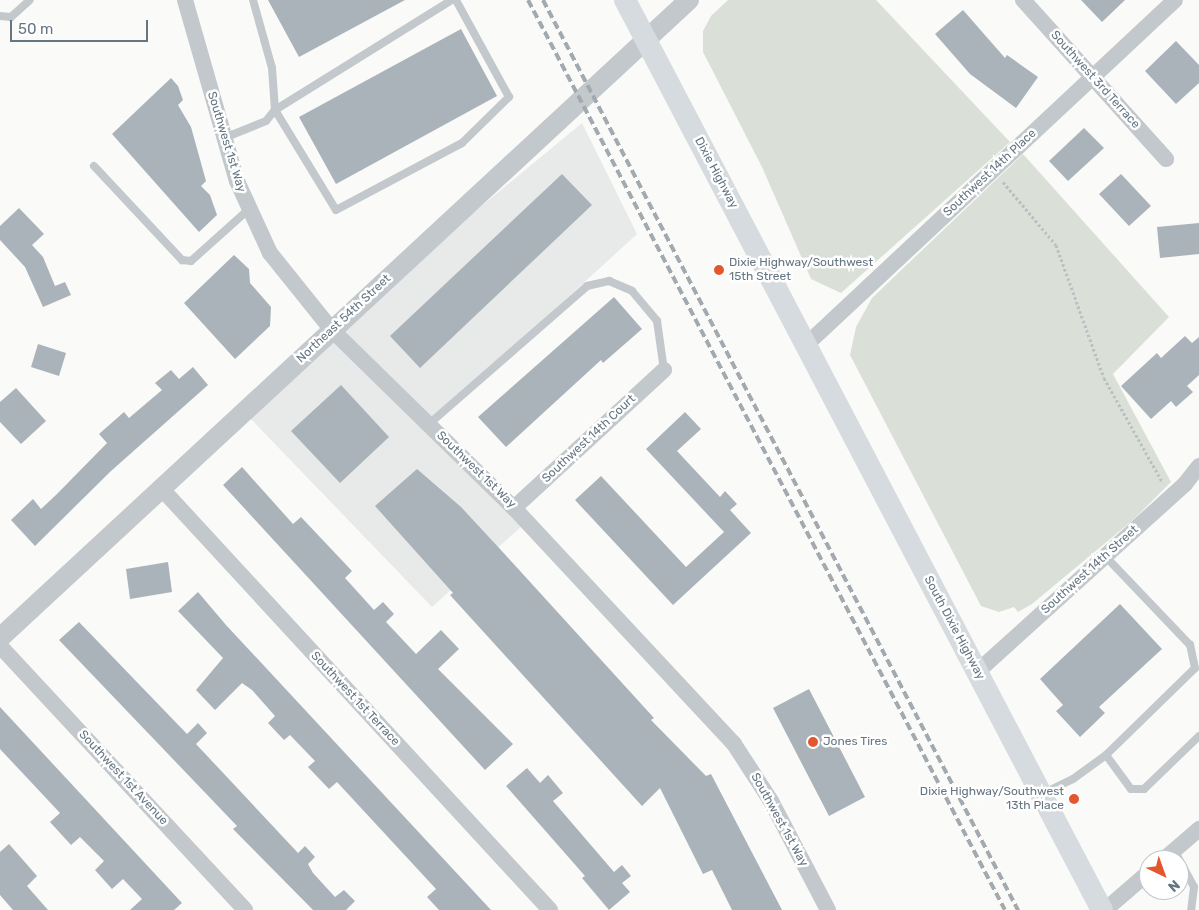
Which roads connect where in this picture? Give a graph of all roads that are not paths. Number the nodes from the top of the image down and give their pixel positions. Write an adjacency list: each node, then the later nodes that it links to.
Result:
1 (30, 0): 10 (lane)
2 (185, 0): 14 (street, Southwest 1st Way)
3 (253, 0): 13 (lane)
4 (452, 0): 13 (lane)
5 (456, 0): 13 (lane)
6 (625, 0): 11 (main road, Dixie Highway)
7 (689, 0): 11 (street, Northeast 54th Street)
8 (1023, 0): 12 (street, Southwest 3rd Terrace)
9 (1175, 0): 12 (street, Southwest 14th Place)
10 (0, 16)
11 (646, 40): 18 (street, Northeast 54th Street); 19 (main road, Dixie Highway)
12 (1093, 77): 15 (street, Southwest 3rd Terrace); 19 (street, Southwest 14th Place)
13 (275, 110): 14 (lane)
14 (224, 138): 17 (street, Southwest 1st Way)
15 (1166, 159)
16 (94, 166): 17 (lane)
17 (248, 210): 18 (street, Southwest 1st Way)
18 (332, 330): 21 (street, Southwest 1st Way); 23 (street, Northeast 54th Street)
19 (806, 345): 29 (main road, South Dixie Highway)
20 (664, 370): 21 (lane); 24 (street, Southwest 14th Court)
21 (429, 424): 24 (street, Southwest 1st Way)
22 (1199, 466): 25 (street, Southwest 14th Street)
23 (160, 488): 26 (street, Northeast 54th Street); 38 (street, Southwest 1st Terrace)
24 (514, 508): 39 (street, Southwest 1st Way)
25 (1105, 556): 28 (lane); 29 (street, Southwest 14th Street)
26 (0, 638)
27 (0, 646): 37 (street, Southwest 1st Avenue)
28 (1197, 668): 31 (lane)
29 (977, 672): 32 (main road, South Dixie Highway)
30 (1199, 736): 31 (lane)
31 (1106, 755): 32 (lane)
32 (1041, 794): 40 (main road, South Dixie Highway)
33 (1199, 828): 34 (street)
34 (1174, 850)
35 (1139, 880): 40 (street)
36 (1196, 885): 41 (lane)
37 (246, 910)
38 (550, 910)
39 (828, 910)
40 (1104, 910)
41 (1191, 910)

